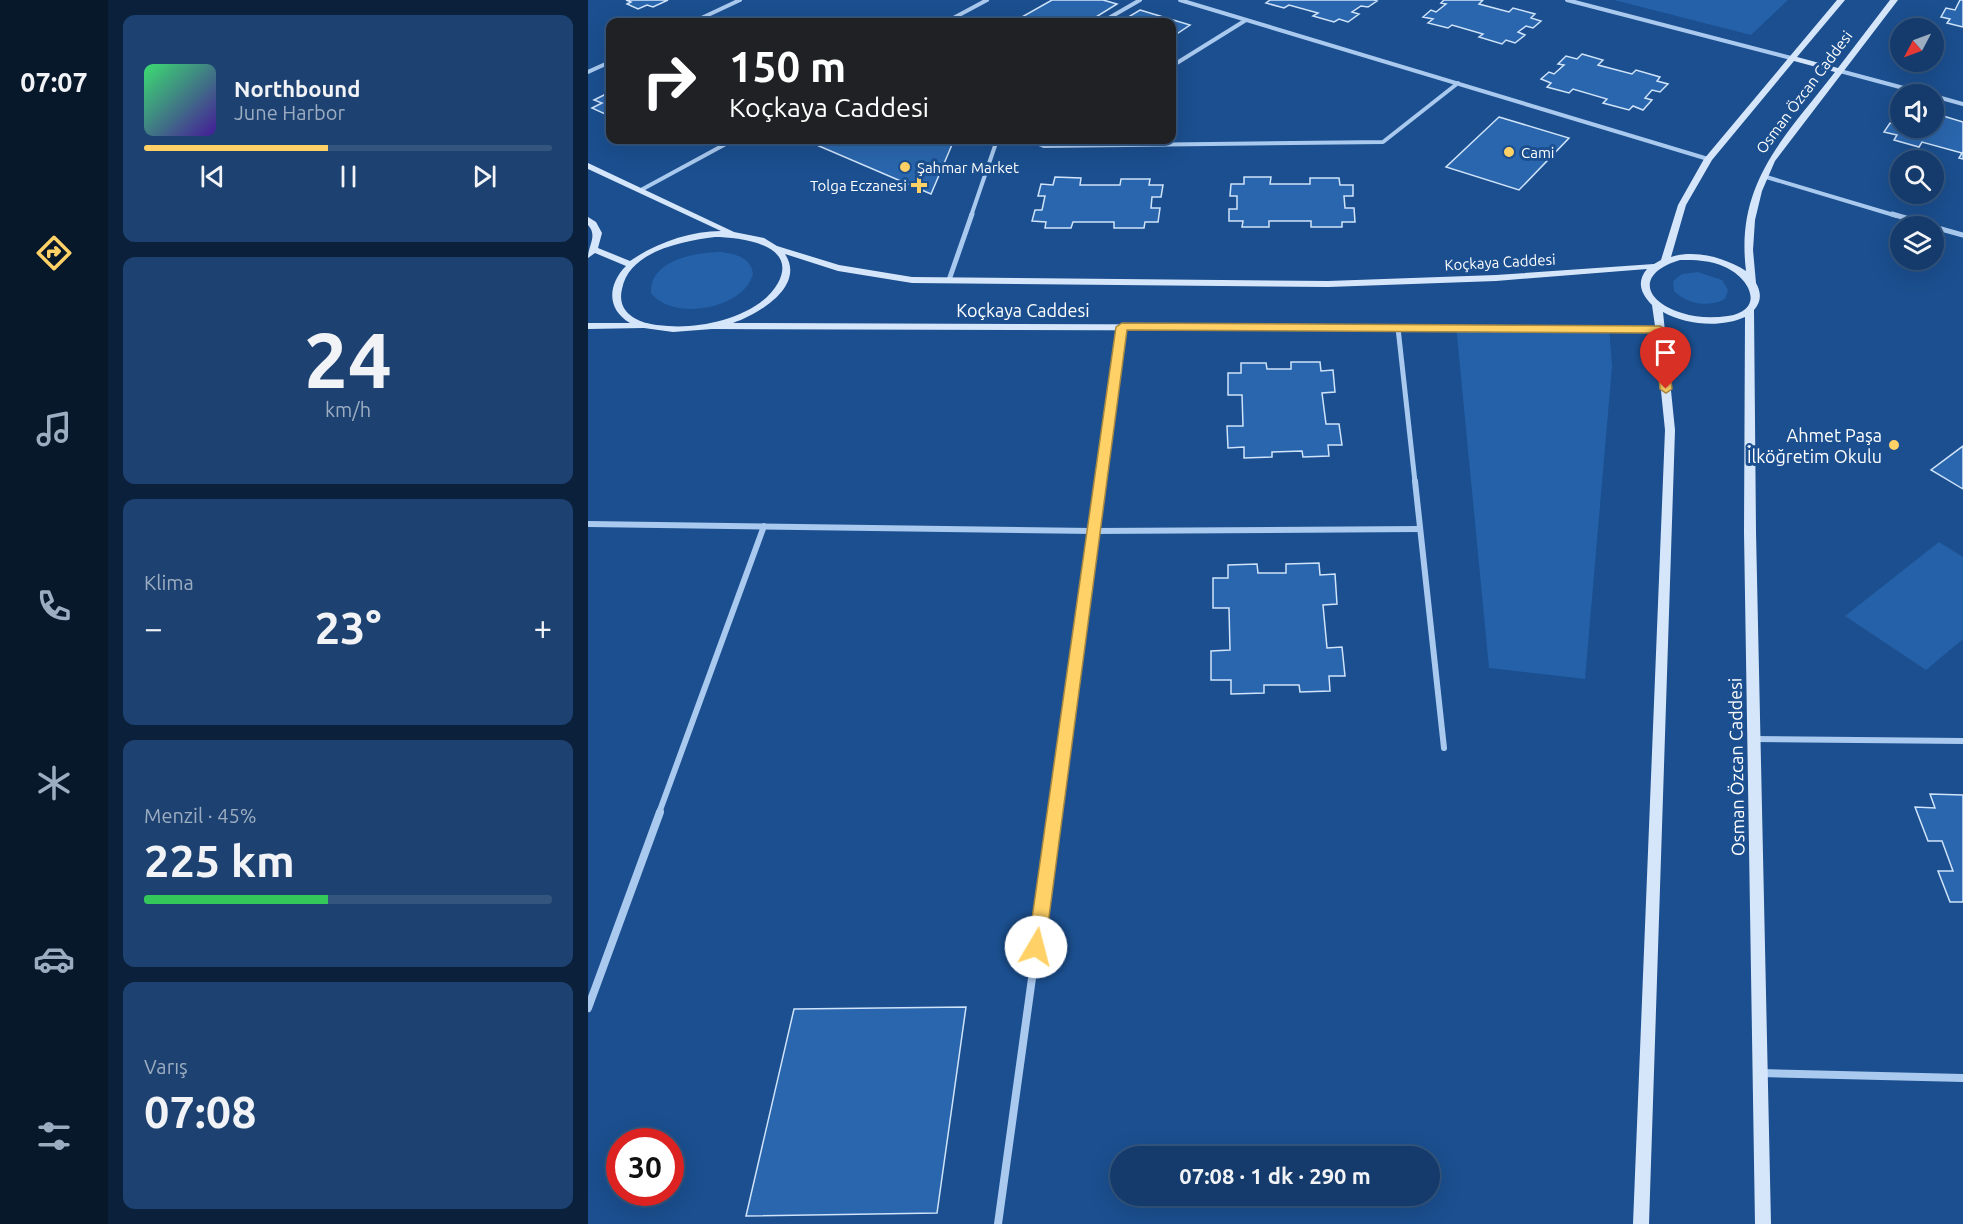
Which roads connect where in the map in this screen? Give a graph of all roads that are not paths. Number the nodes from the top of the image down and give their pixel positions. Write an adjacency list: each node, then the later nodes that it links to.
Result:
1 (740, 0): 9 (street)
2 (987, 0): 10 (street)
3 (1140, 0): 11 (street)
4 (1180, 0): 8 (street)
5 (1567, 0): 13 (street)
6 (1841, 0): 13 (main road, Osman Özcan Caddesi)
7 (1894, 0): 16 (main road, Osman Özcan Caddesi)
8 (1190, 1): 12 (street)
9 (702, 18)
10 (953, 18)
11 (1109, 18)
12 (1246, 20): 15 (street); 18 (street)
13 (1791, 58): 16 (main road); 27 (main road, Osman Özcan Caddesi)
14 (606, 64): 17 (street)
15 (1176, 64)
16 (1840, 71): 19 (street); 29 (main road, Osman Özcan Caddesi)
17 (588, 72)
18 (1458, 84): 26 (street); 27 (street)
19 (1890, 84)
20 (1944, 99): 21 (street)
21 (1963, 104)
22 (726, 144): 30 (street)
23 (996, 144): 41 (street)
24 (1039, 144): 26 (street)
25 (1047, 144): 26 (street)
26 (1044, 146)
27 (1708, 159): 38 (main road, Osman Özcan Caddesi)
28 (588, 166): 30 (main road)
29 (1763, 176): 31 (street); 42 (main road, Osman Özcan Caddesi)
30 (641, 190): 34 (main road)
31 (1896, 216)
32 (588, 220): 37 (main road)
33 (1944, 230): 35 (street)
34 (734, 234): 36 (main road, Koçkaya Caddesi); 39 (main road)
35 (1963, 236)
36 (777, 249): 41 (main road, Koçkaya Caddesi); 47 (main road)
37 (591, 252): 39 (main road)
38 (1665, 260): 40 (main road); 42 (main road)
39 (632, 265): 46 (main road)
40 (1653, 266): 41 (main road, Koçkaya Caddesi); 43 (main road)
41 (949, 280)
42 (1752, 282): 44 (main road, Osman Özcan Caddesi)
43 (1657, 303): 44 (main road); 50 (main road)
44 (1750, 310): 55 (main road, Osman Özcan Caddesi)
45 (588, 326): 46 (main road)
46 (649, 326): 47 (main road)
47 (710, 326): 48 (main road, Koçkaya Caddesi)
48 (1122, 327): 49 (main road, Koçkaya Caddesi); 54 (street)
49 (1398, 328): 50 (main road, Koçkaya Caddesi); 53 (street)
50 (1660, 329): 62 (main road)
51 (588, 524): 52 (street)
52 (764, 526): 54 (street); 58 (street)
53 (1420, 529): 54 (street); 57 (street)
54 (1093, 531): 61 (street)
55 (1754, 739): 56 (street); 59 (main road, Osman Özcan Caddesi)
56 (1963, 741)
57 (1444, 748)
58 (588, 1008)
59 (1759, 1073): 60 (street); 63 (main road, Osman Özcan Caddesi)
60 (1963, 1078)
61 (998, 1224)
62 (1641, 1224)
63 (1764, 1224)

